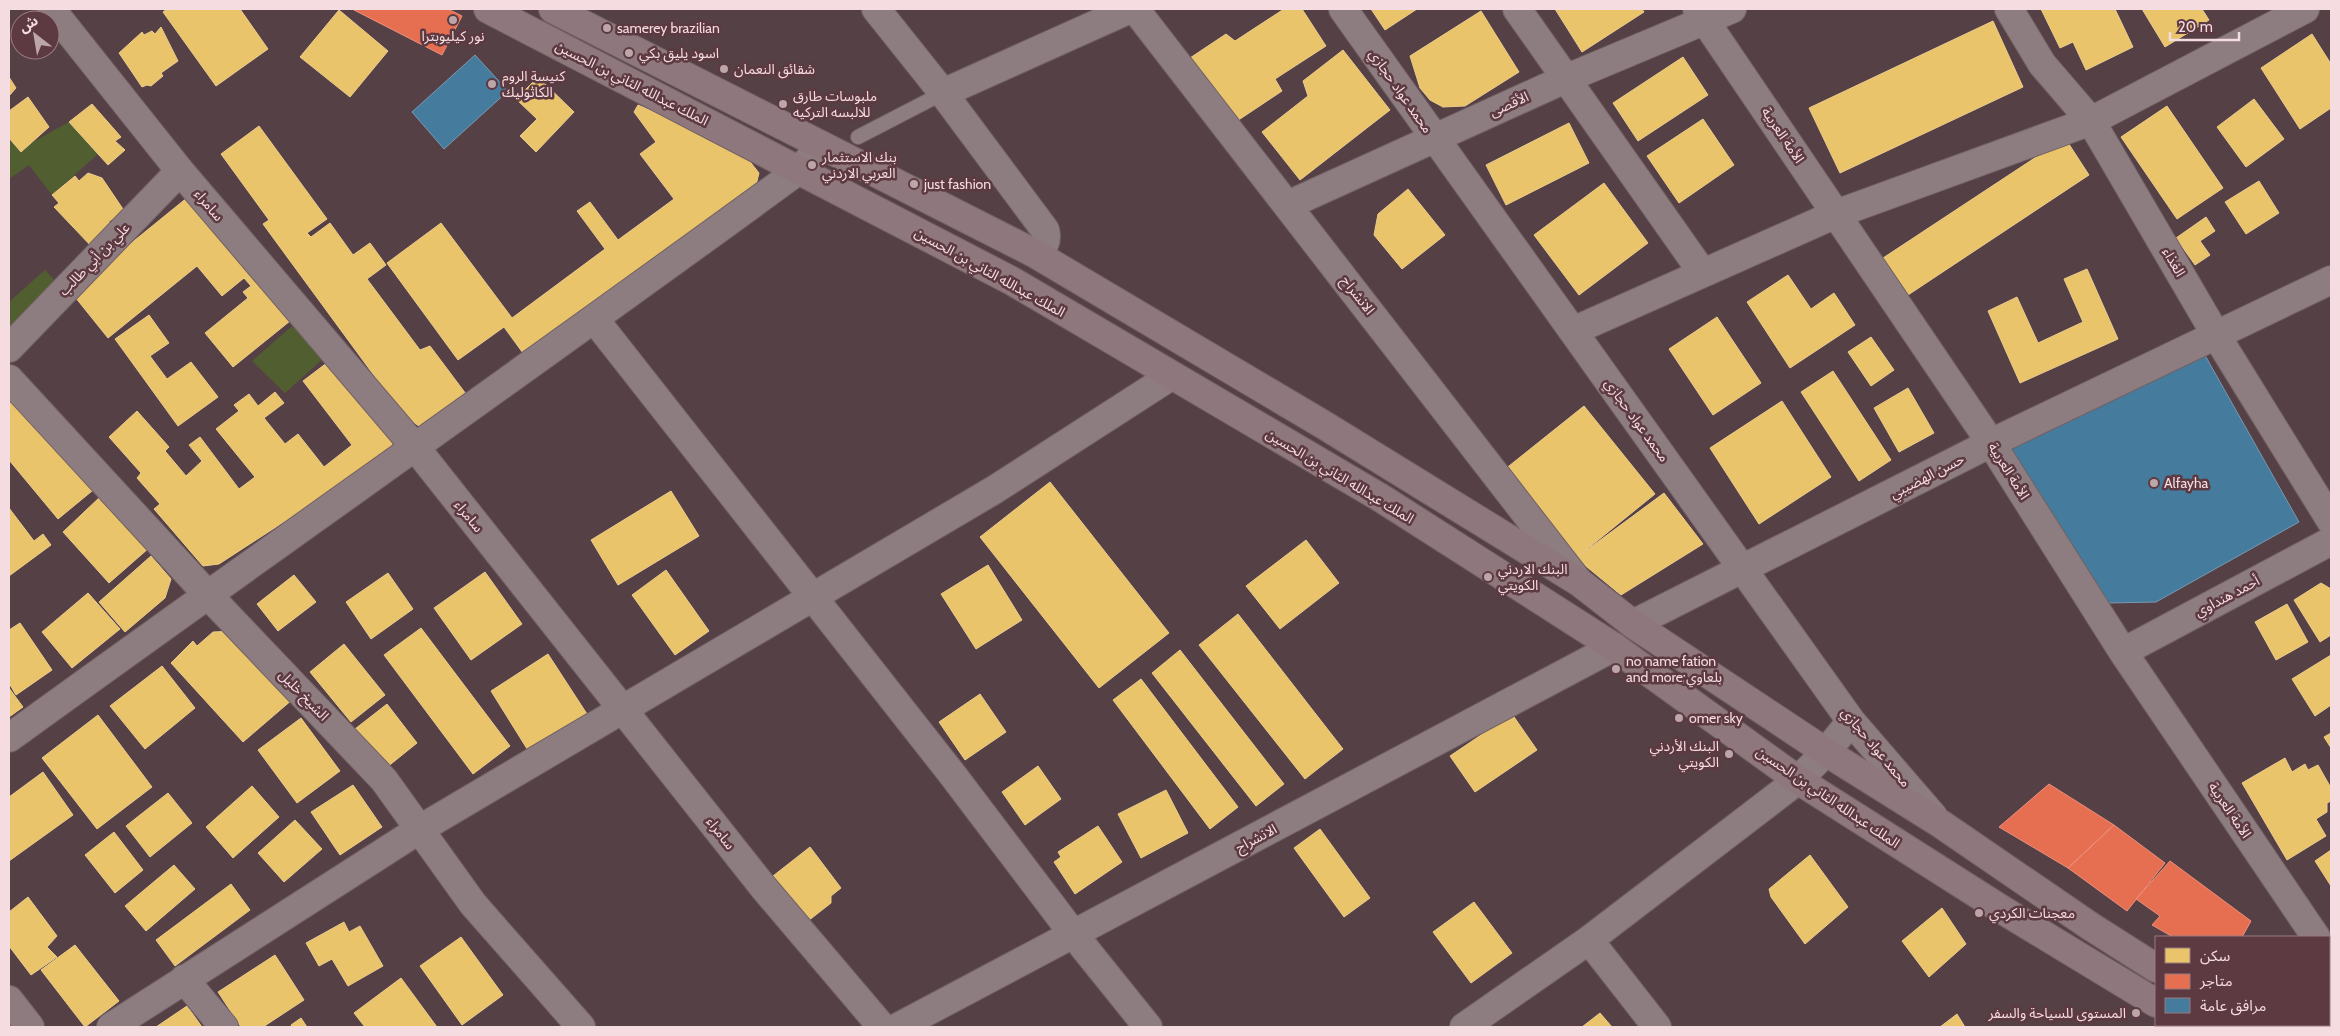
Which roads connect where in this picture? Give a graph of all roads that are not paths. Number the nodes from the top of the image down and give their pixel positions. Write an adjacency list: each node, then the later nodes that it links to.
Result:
1 (51, 9): 20 (street, سامراء)
2 (488, 9): 19 (main road, الملك عبدالله الثاني بن الحسين)
3 (554, 9): 18 (main road)
4 (876, 9): 14 (street)
5 (1130, 9): 14 (street)
6 (1135, 9): 21 (street, الانشراح)
7 (1343, 9): 17 (street, محمد عواد حجازي)
8 (1517, 9): 13 (street)
9 (1732, 9): 12 (street, الأقصى)
10 (2009, 9): 15 (street, الغذاء)
11 (2305, 9): 15 (street)
12 (1701, 15): 13 (street, الأقصى); 22 (street, الأمة العربية)
13 (1565, 79): 17 (street, الأقصى); 24 (street)
14 (943, 93): 16 (lane); 23 (street)
15 (2091, 121): 22 (street); 28 (street, الغذاء)
16 (858, 137)
17 (1434, 138): 21 (street, الأقصى); 27 (street, محمد عواد حجازي)
18 (822, 146): 19 (street); 23 (main road)
19 (799, 170): 26 (street); 30 (main road, الملك عبدالله الثاني بن الحسين)
20 (180, 171): 29 (street, علي بن أبي طالب); 33 (street, سامراء)
21 (1288, 205): 37 (street, الانشراح)
22 (1836, 214): 24 (street); 32 (street, الأمة العربية)
23 (1034, 253): 37 (main road)
24 (1702, 272): 27 (street)
25 (2331, 280): 28 (street, حسن الهضيبي)
26 (595, 320): 33 (street); 39 (street)
27 (1573, 331): 36 (street, محمد عواد حجازي)
28 (2216, 335): 32 (street, حسن الهضيبي); 34 (street, الغذاء)
29 (9, 348)
30 (1171, 376): 39 (street); 41 (main road, الملك عبدالله الثاني بن الحسين)
31 (9, 379): 38 (street, الشيخ خليل)
32 (1991, 443): 36 (street, حسن الهضيبي); 42 (street, الأمة العربية)
33 (414, 447): 38 (street); 43 (street, سامراء)
34 (2331, 521)
35 (2331, 541): 42 (street, أحمد هنداوي)
36 (1743, 569): 40 (street, حسن الهضيبي); 44 (street, محمد عواد حجازي)
37 (1579, 582): 40 (main road)
38 (208, 594): 45 (street); 49 (street, الشيخ خليل)
39 (813, 596): 43 (street); 50 (street)
40 (1633, 624): 46 (main road)
41 (1614, 647): 47 (main road, الملك عبدالله الثاني بن الحسين); 50 (street, الانشراح)
42 (2123, 652): 51 (street, الأمة العربية)
43 (623, 708): 49 (street); 61 (street, سامراء)
44 (1851, 721): 46 (street); 48 (street, محمد عواد حجازي)
45 (9, 738)
46 (1826, 752): 47 (street); 48 (main road)
47 (1798, 780): 52 (street); 56 (main road, الملك عبدالله الثاني بن الحسين)
48 (1941, 824): 53 (main road)
49 (420, 830): 54 (street); 60 (street, الشيخ خليل)
50 (1074, 935): 62 (street, الانشراح); 63 (street)
51 (2315, 936)
52 (1589, 940): 64 (street); 65 (street)
53 (2155, 967)
54 (184, 979): 58 (street); 59 (street)
55 (9, 1000): 57 (main road)
56 (2155, 1002)
57 (30, 1027)
58 (111, 1027)
59 (224, 1027)
60 (581, 1027)
61 (882, 1027)
62 (898, 1027)
63 (1148, 1027)
64 (1464, 1027)
65 (1657, 1027)

